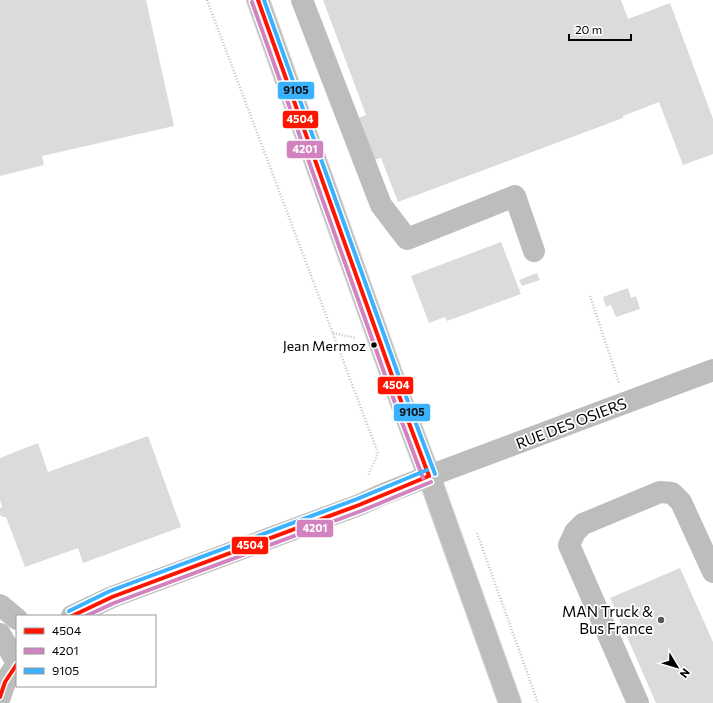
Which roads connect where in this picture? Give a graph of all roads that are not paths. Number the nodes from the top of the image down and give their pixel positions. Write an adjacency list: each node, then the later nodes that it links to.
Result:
1 (302, 0): 3 (street)
2 (257, 2): 5 (street)
3 (534, 251)
4 (713, 370): 5 (street, RUE DES OSIERS)
5 (429, 476): 8 (street, RUE DES OSIERS); 14 (street)
6 (713, 572): 15 (street)
7 (0, 605): 9 (street)
8 (74, 615)
9 (16, 618)
10 (0, 634): 11 (street)
11 (16, 662)
12 (16, 666): 13 (street)
13 (0, 697)
14 (510, 703)
15 (638, 703)

